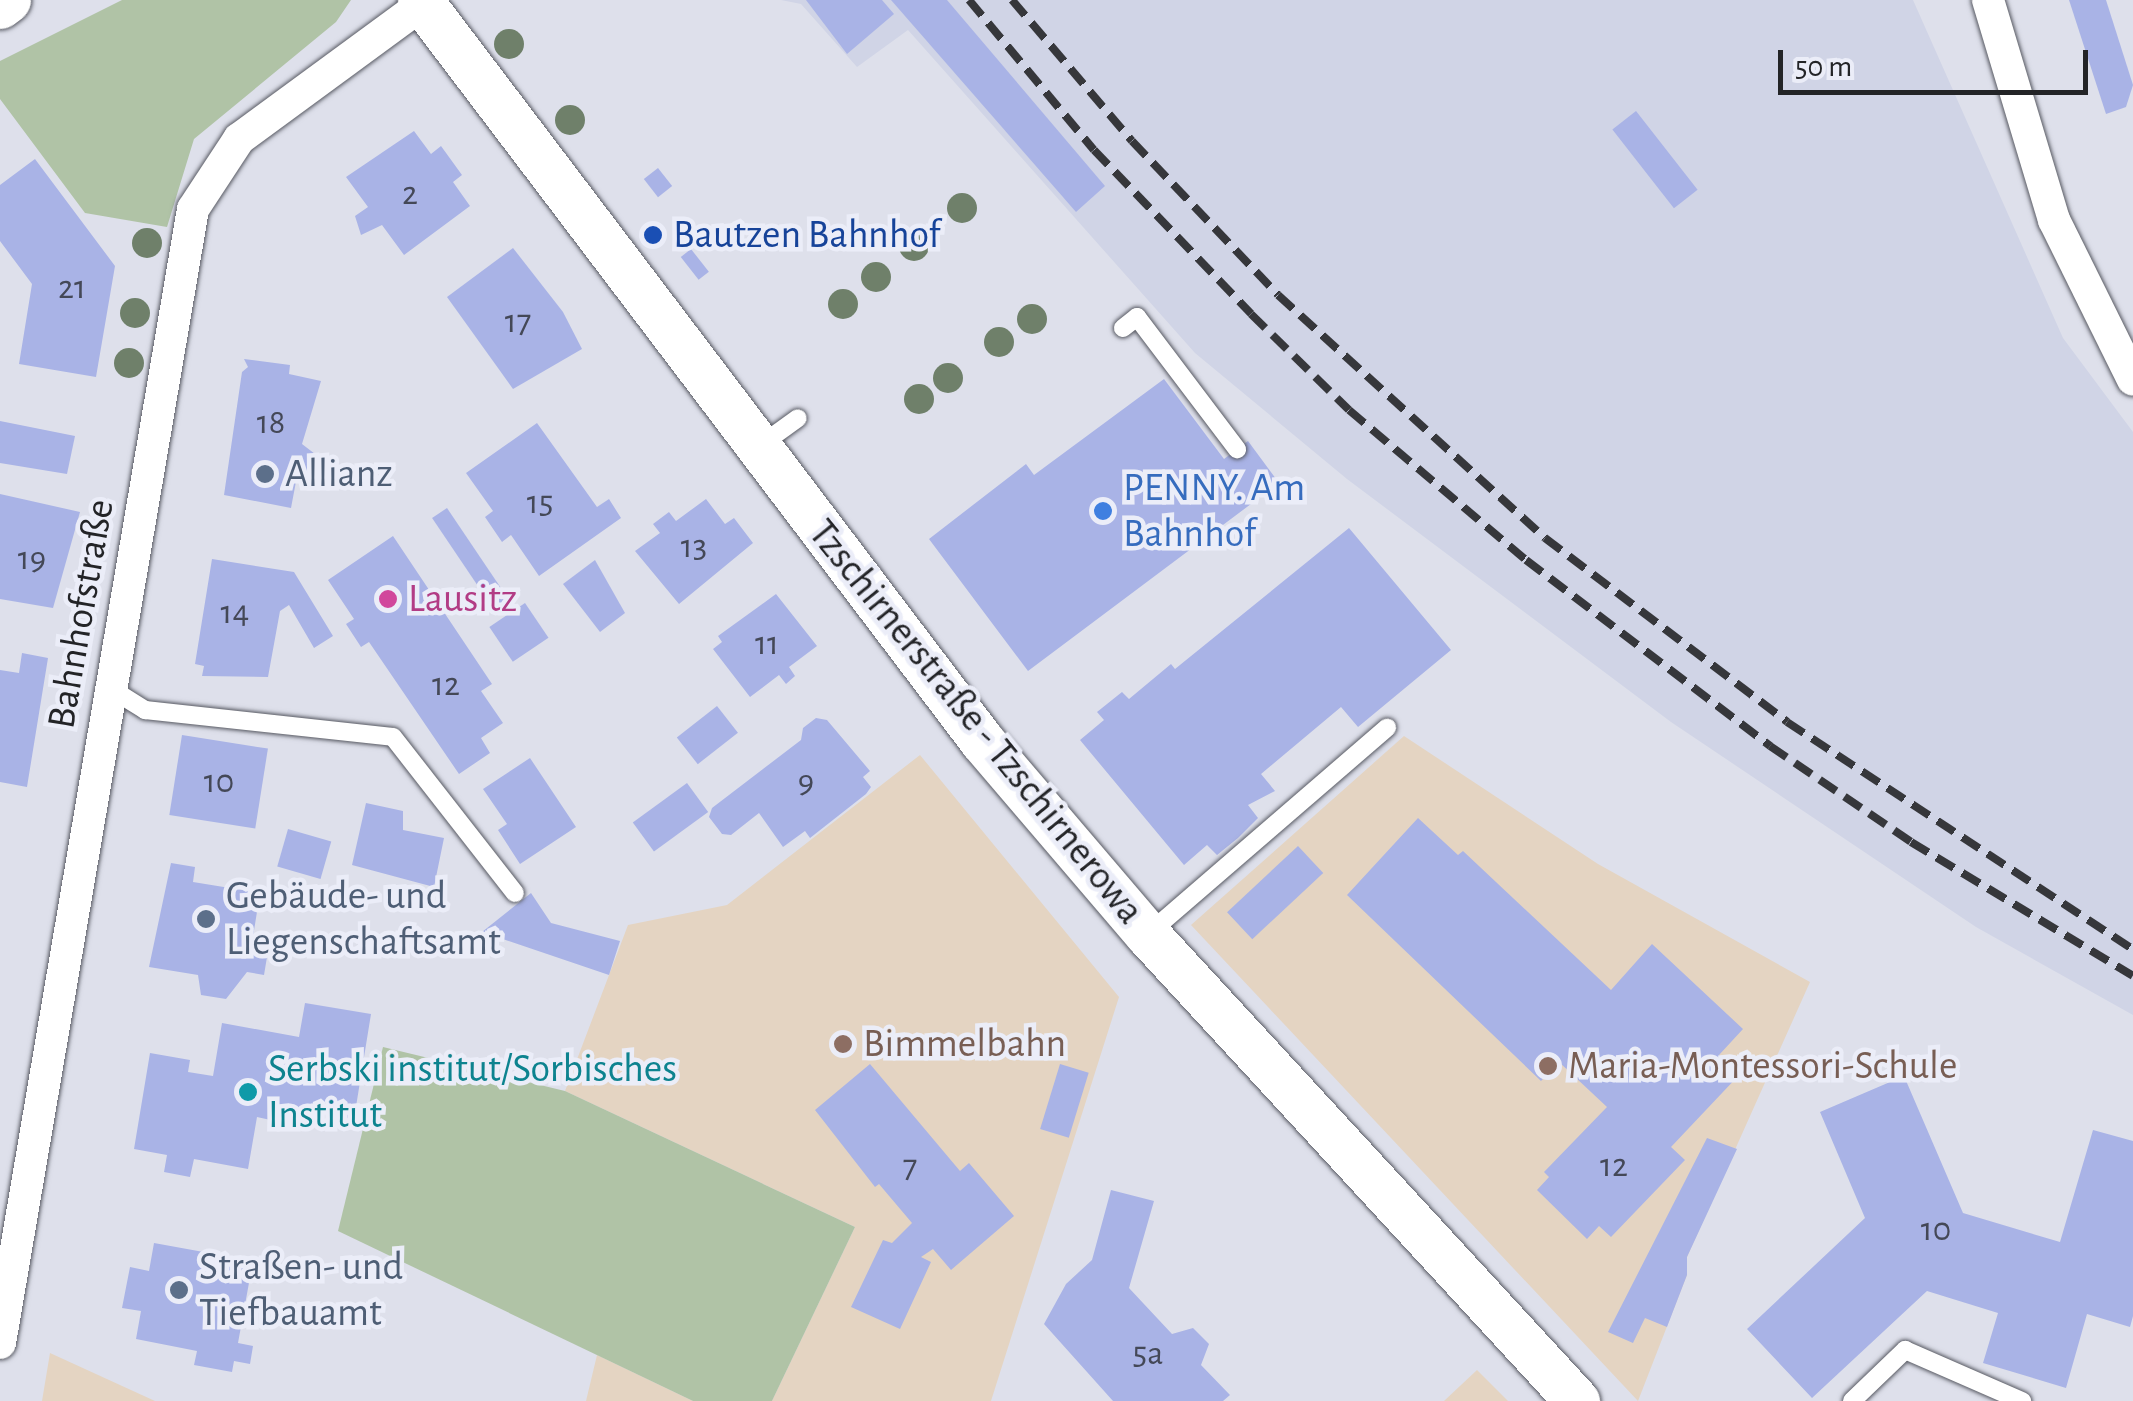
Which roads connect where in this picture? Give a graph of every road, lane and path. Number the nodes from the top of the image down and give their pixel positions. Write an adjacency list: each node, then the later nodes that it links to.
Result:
1 (8, 0): 4 (street)
2 (1988, 0): 6 (street)
3 (422, 2): 8 (street, Tzschirnerstraße - Tzschirnerowa); 10 (street, Bahnhofstraße)
4 (0, 6)
5 (1122, 328): 9 (lane)
6 (2133, 380)
7 (798, 418): 8 (lane)
8 (758, 447): 13 (street, Tzschirnerstraße - Tzschirnerowa)
9 (1237, 449)
10 (112, 690): 12 (lane); 14 (street, Bahnhofstraße)
11 (1387, 728): 13 (lane)
12 (516, 893)
13 (1147, 934): 15 (street, Tzschirnerstraße - Tzschirnerowa)
14 (0, 1342)
15 (1576, 1401)
16 (1852, 1401): 17 (lane)
17 (2022, 1401)

